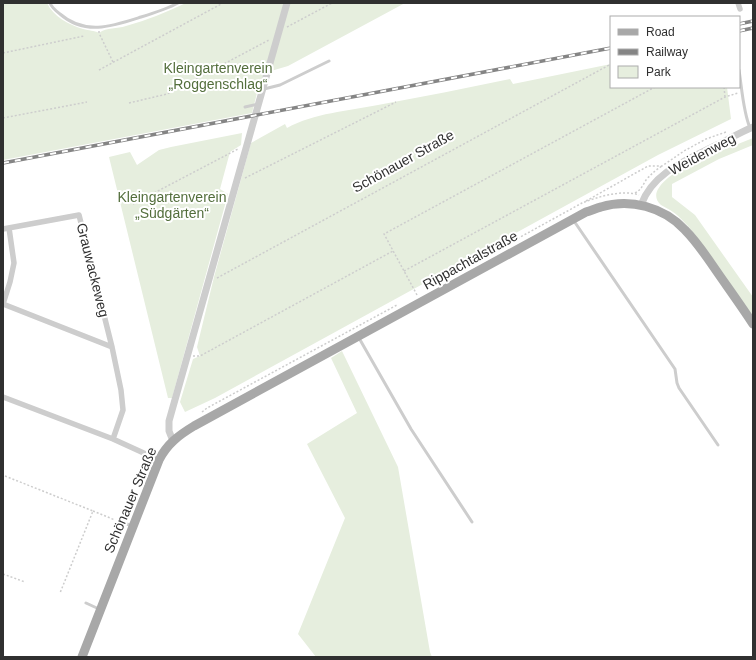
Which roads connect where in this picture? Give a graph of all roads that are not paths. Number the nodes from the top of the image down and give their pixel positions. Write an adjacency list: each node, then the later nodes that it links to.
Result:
1 (50, 3): 2 (lane)
2 (178, 3)
3 (287, 3): 6 (street, Schönauer Straße)
4 (329, 61): 6 (lane)
5 (740, 77): 9 (lane)
6 (262, 90): 7 (street, Schönauer Straße)
7 (258, 104): 8 (lane); 19 (street, Schönauer Straße)
8 (244, 107)
9 (752, 128): 10 (street, Weidenweg)
10 (643, 201): 11 (main road, Rippachtalstraße); 14 (main road, Rippachtalstraße)
11 (573, 219): 15 (main road, Rippachtalstraße); 20 (lane)
12 (6, 228): 13 (street, Grauwackeweg); 16 (street, Grauwackeweg)
13 (3, 304): 16 (street, Grauwackeweg)
14 (753, 324)
15 (358, 336): 19 (main road, Rippachtalstraße); 23 (lane)
16 (112, 347): 18 (street, Grauwackeweg)
17 (3, 397): 18 (street)
18 (113, 439): 21 (street)
19 (172, 441): 21 (main road, Schönauer Straße)
20 (718, 445)
21 (159, 460): 24 (main road, Schönauer Straße)
22 (119, 521): 24 (lane)
23 (472, 522)
24 (133, 526): 26 (main road, Schönauer Straße)
25 (86, 603): 26 (lane)
26 (100, 609): 27 (main road, Schönauer Straße)
27 (82, 657)

